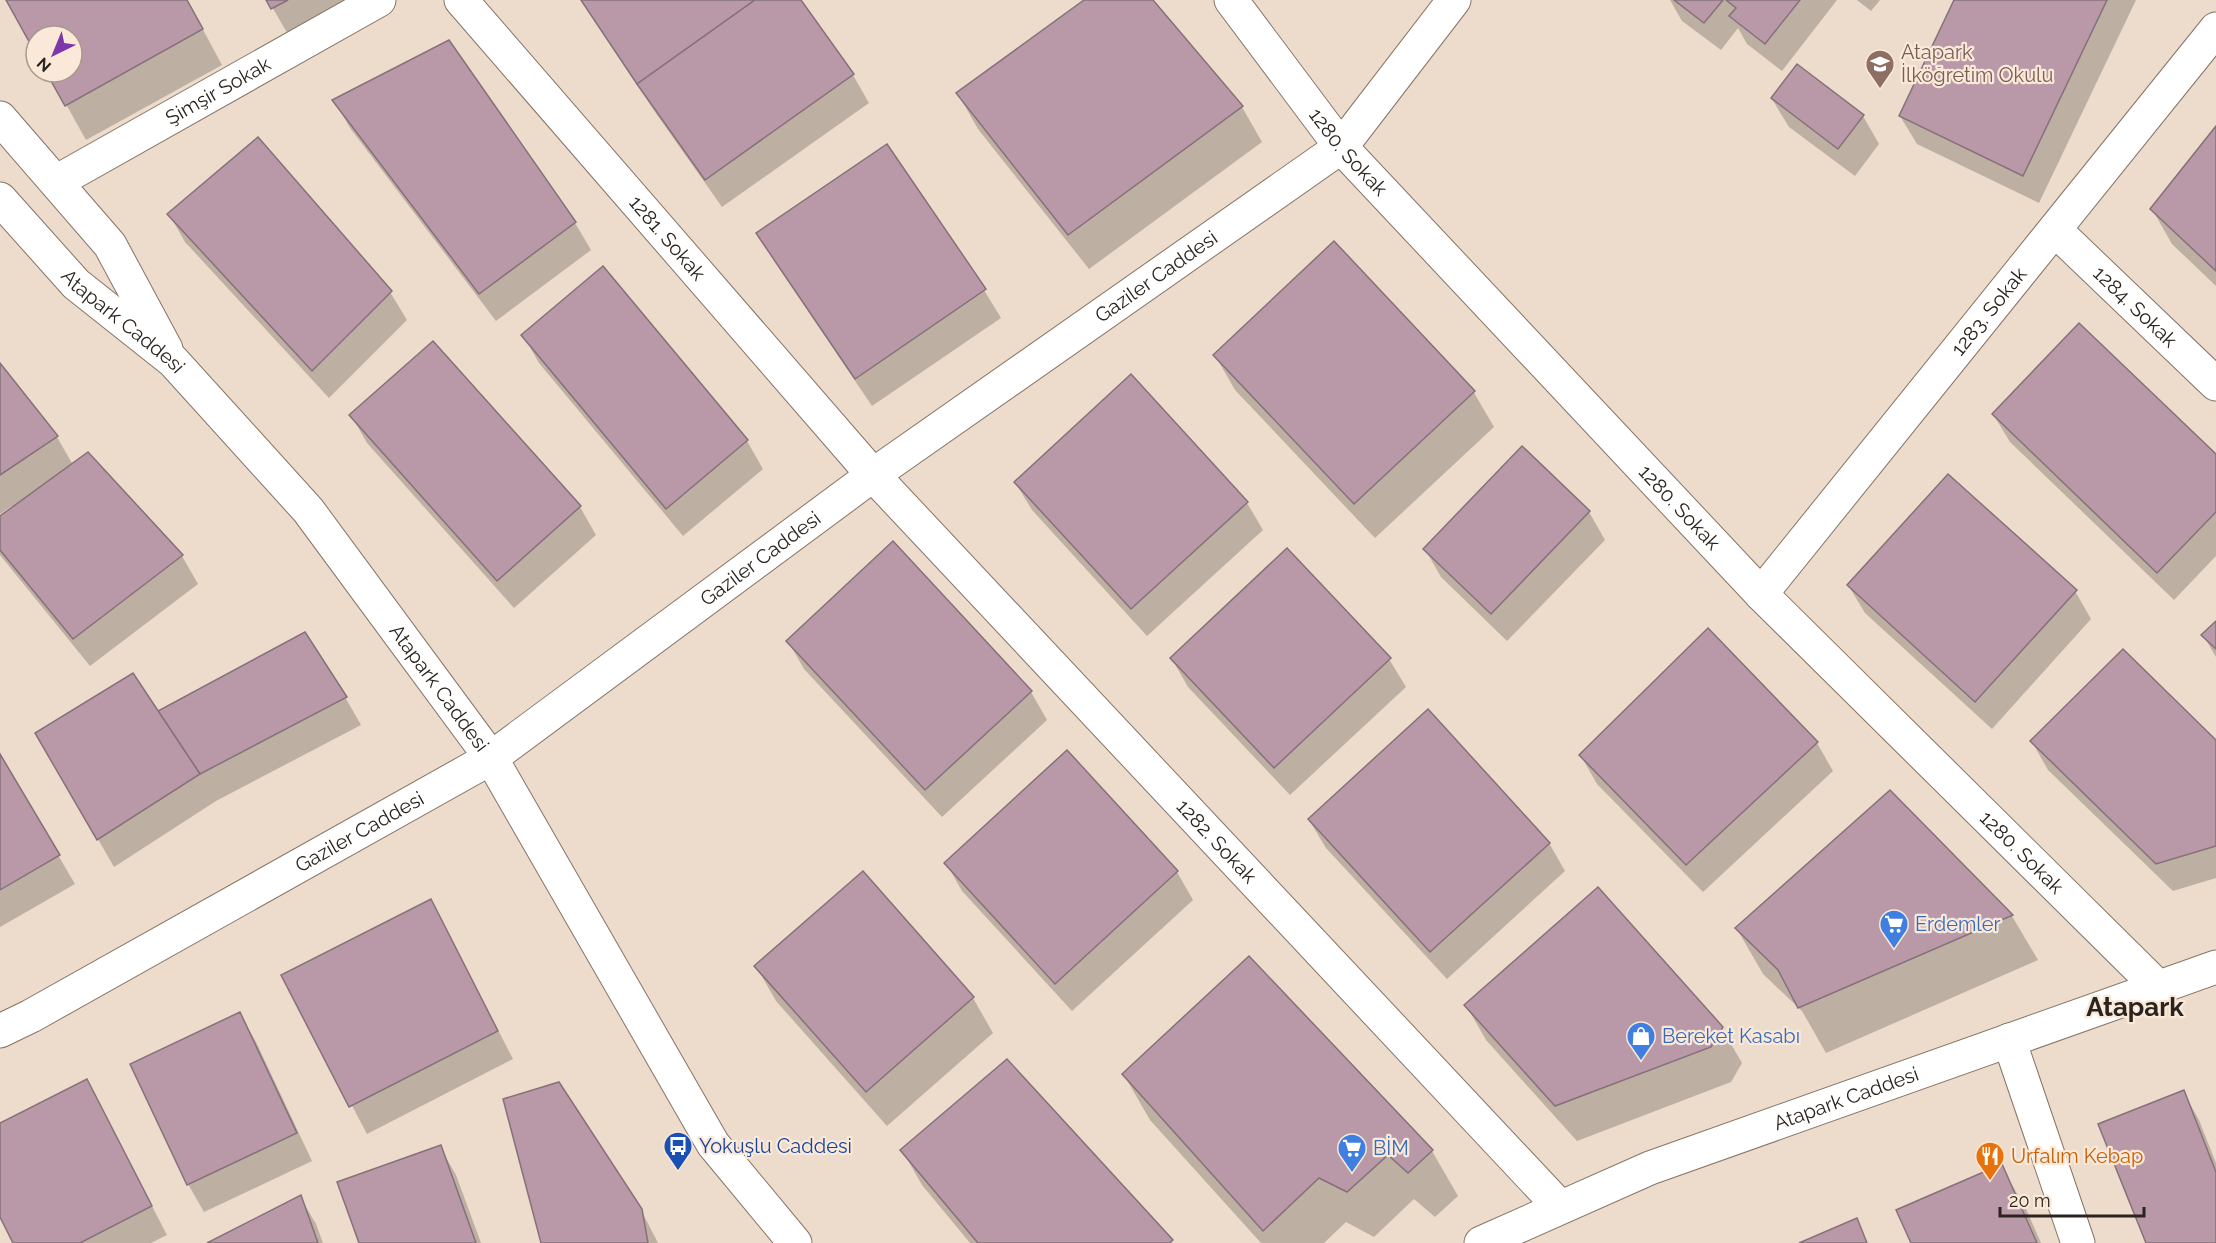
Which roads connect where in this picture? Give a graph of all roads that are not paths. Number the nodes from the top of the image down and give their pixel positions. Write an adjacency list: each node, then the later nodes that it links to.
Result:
1 (379, 0): 8 (street, Şimşir Sokak)
2 (461, 0): 13 (street, 1281. Sokak)
3 (1231, 0): 7 (street, 1280. Sokak)
4 (1454, 0): 7 (street, Gaziler Caddesi)
5 (2216, 29): 10 (street, 1283. Sokak)
6 (0, 118): 8 (street)
7 (1341, 147): 13 (street, Gaziler Caddesi); 14 (street, 1280. Sokak)
8 (56, 182): 11 (street)
9 (0, 199): 11 (street, Atapark Caddesi)
10 (2055, 230): 12 (street, 1284. Sokak); 14 (street, 1283. Sokak)
11 (173, 361): 15 (street, Atapark Caddesi)
12 (2216, 384)
13 (873, 475): 15 (street, Gaziler Caddesi); 20 (street, 1282. Sokak)
14 (1761, 594): 17 (street, 1280. Sokak)
15 (490, 758): 18 (street, Gaziler Caddesi); 21 (street, Atapark Caddesi)
16 (2216, 968): 17 (street, Atapark Caddesi)
17 (2160, 988): 19 (street, Atapark Caddesi)
18 (0, 1031)
19 (2009, 1040): 20 (street, Atapark Caddesi); 23 (street)
20 (1560, 1207): 22 (street, Atapark Caddesi)
21 (795, 1243)
22 (1481, 1243)
23 (2078, 1243)

